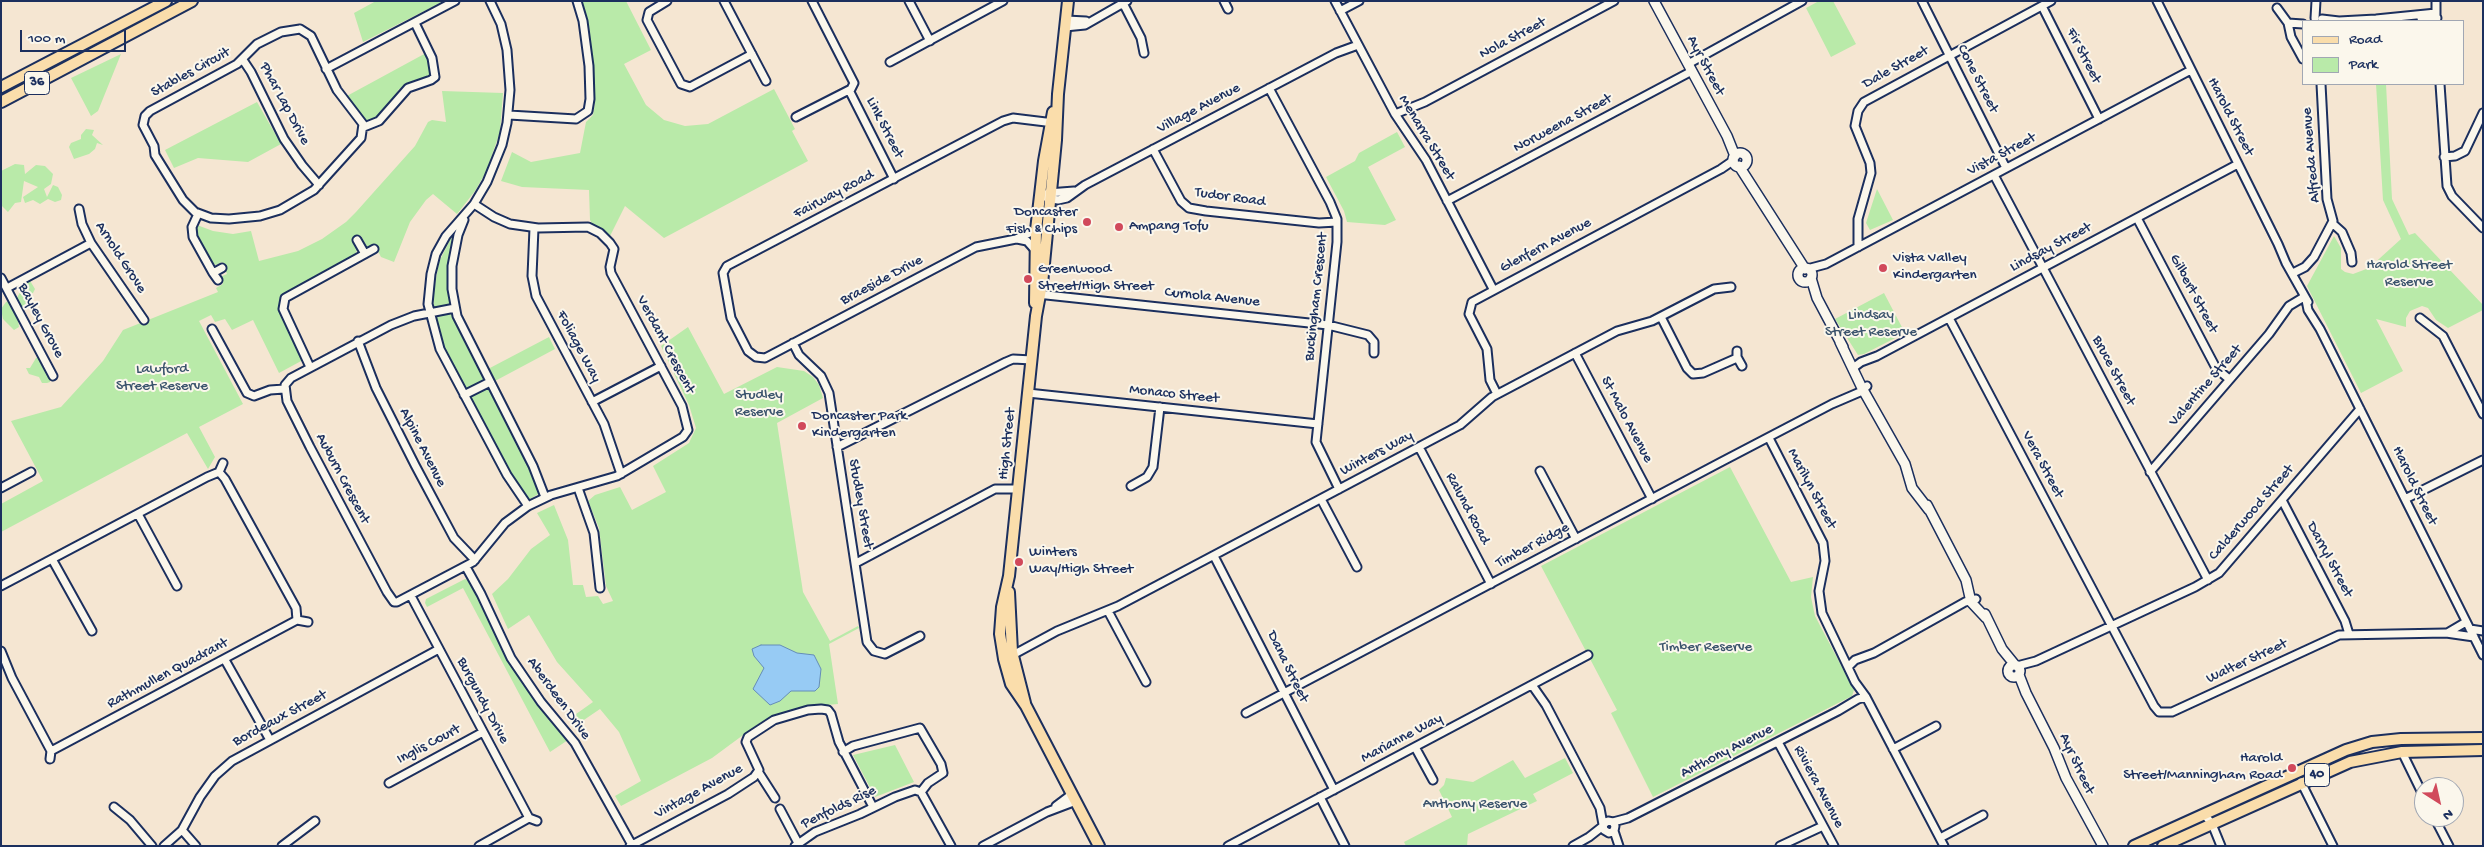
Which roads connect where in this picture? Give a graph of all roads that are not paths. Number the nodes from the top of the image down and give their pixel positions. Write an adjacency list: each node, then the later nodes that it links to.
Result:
1 (166, 1): 51 (main road, 36)
2 (455, 1): 33 (street)
3 (490, 1): 56 (street)
4 (577, 1): 56 (street)
5 (667, 1): 40 (street)
6 (724, 1): 40 (street)
7 (812, 1): 53 (street)
8 (909, 1): 37 (street)
9 (1004, 1): 37 (street)
10 (1068, 1): 34 (main road, High Street)
11 (1224, 1): 27 (street)
12 (1335, 1): 29 (street, Menarra Street)
13 (1358, 1): 29 (street)
14 (1614, 1): 57 (street, Nola Street)
15 (1782, 1): 28 (street)
16 (1802, 1): 28 (street, Norweena Street)
17 (1922, 1): 41 (street, Cone Street)
18 (2051, 1): 26 (street, Dale Street)
19 (2157, 1): 47 (street, Harold Street)
20 (2436, 1): 30 (street)
21 (187, 2): 54 (main road, 36)
22 (1125, 2): 34 (street); 39 (street)
23 (2316, 2): 31 (street)
24 (1657, 3): 45 (street, Ayr Street)
25 (2275, 5): 35 (street)
26 (2042, 6): 41 (street, Dale Street); 59 (street, Fir Street)
27 (1228, 9)
28 (1786, 9): 45 (street, Norweena Street)
29 (1340, 11): 38 (street, Menarra Street)
30 (2437, 18): 32 (street)
31 (2318, 19)
32 (2357, 20)
33 (415, 23): 46 (street); 61 (street)
34 (1065, 23): 60 (main road, High Street)
35 (2287, 23): 36 (street); 42 (street)
36 (2302, 23)
37 (930, 41): 44 (street)
38 (1357, 42): 52 (street, Village Avenue); 57 (street, Menarra Street)
39 (1144, 53)
40 (752, 54): 48 (street)
41 (1949, 55): 66 (street, Cone Street); 85 (street, Dale Street)
42 (2302, 58)
43 (243, 60): 46 (street, Stables Circuit); 69 (street, Phar Lap Drive); 74 (street, Stables Circuit)
44 (890, 62)
45 (1689, 65): 64 (street, Ayr Street); 71 (street, Norweena Street)
46 (326, 69): 61 (street, Stables Circuit)
47 (2191, 70): 59 (street, Vista Street); 65 (street, Harold Street)
48 (766, 81)
49 (2321, 85): 78 (street, Alfreda Avenue)
50 (2440, 85): 63 (street)
51 (1, 88)
52 (1269, 88): 62 (street, Village Avenue); 77 (street, Buckingham Crescent)
53 (849, 90): 58 (street); 68 (street, Link Street)
54 (1, 102)
55 (2483, 113): 63 (street)
56 (509, 115): 72 (street)
57 (1396, 117): 71 (street, Menarra Street)
58 (796, 118)
59 (2099, 119): 66 (street, Vista Street)
60 (1053, 123): 68 (street, Fairway Road); 70 (main road, High Street)
61 (364, 127): 69 (street)
62 (1153, 149): 70 (street, Village Avenue); 77 (street, Tudor Road)
63 (2444, 157): 80 (street)
64 (1739, 160): 94 (street, Ayr Street); 99 (street, Glenfern Avenue)
65 (2238, 164): 76 (street, Lindsay Street); 93 (street, Harold Street)
66 (2006, 168): 67 (street, Vista Street)
67 (1994, 175): 85 (street, Vista Street); 91 (street, Bruce Street)
68 (894, 179): 114 (street, Fairway Road)
69 (319, 185): 74 (street)
70 (1047, 196): 81 (main road, High Street); 100 (main road, High Street)
71 (1447, 201): 99 (street, Menarra Street)
72 (474, 204): 75 (street); 79 (street, Verdant Crescent)
73 (79, 209): 84 (street, Arnold Grove)
74 (198, 214): 92 (street)
75 (466, 215): 102 (street); 103 (street)
76 (2137, 218): 91 (street, Lindsay Street); 121 (street, Gilbert Street)
77 (1337, 222): 108 (street, Buckingham Crescent)
78 (2332, 223): 89 (street, Alfreda Avenue); 93 (street, Alfreda Avenue)
79 (534, 228): 116 (street, Verdant Crescent); 128 (street, Foliage Way)
80 (2483, 228)
81 (1036, 230): 82 (street, Braeside Drive); 87 (main road, High Street)
82 (1016, 239): 87 (street); 111 (street, Braeside Drive)
83 (357, 240): 88 (street)
84 (91, 243): 98 (street); 107 (street, Arnold Grove)
85 (1858, 247): 94 (street, Vista Street)
86 (374, 249): 88 (street)
87 (1035, 250): 100 (main road, High Street)
88 (365, 254): 118 (street)
89 (2352, 262)
90 (222, 268): 92 (street)
91 (2043, 268): 105 (street, Lindsay Street); 141 (street, Bruce Street)
92 (213, 273): 96 (street)
93 (2293, 273): 101 (street, Harold Street)
94 (1806, 274): 119 (street, Ayr Street)
95 (1, 278): 98 (street, Bayley Grove)
96 (218, 280)
97 (1730, 287): 104 (street, Winters Way)
98 (7, 288): 120 (street, Bayley Grove)
99 (1493, 289): 126 (street, Glenfern Avenue)
100 (1037, 294): 108 (street, Curnola Avenue); 115 (main road, High Street)
101 (2304, 297): 121 (street, Valentine Street); 130 (street, Harold Street)
102 (455, 308): 103 (street); 122 (street)
103 (429, 312): 110 (street); 127 (street)
104 (1661, 317): 113 (street, Winters Way); 117 (street)
105 (1948, 318): 119 (street, Lindsay Street); 173 (street, Vera Street)
106 (2420, 318): 131 (street)
107 (144, 320)
108 (1328, 325): 112 (street, Curnola Avenue); 132 (street, Buckingham Crescent)
109 (212, 329): 124 (street)
110 (358, 341): 118 (street); 158 (street, Alpine Avenue)
111 (793, 343): 114 (street, Braeside Drive); 134 (street, Studley Street)
112 (1374, 353)
113 (1575, 353): 126 (street, Winters Way); 150 (street, St Malo Avenue)
114 (765, 358)
115 (1032, 360): 125 (main road, High Street); 134 (street)
116 (661, 366): 128 (street); 142 (street, Verdant Crescent)
117 (1742, 366)
118 (310, 367): 124 (street)
119 (1856, 367): 123 (street, Ayr Street)
120 (53, 376)
121 (2229, 379): 141 (street, Valentine Street)
122 (490, 382): 127 (street); 148 (street)
123 (1864, 388): 133 (street, Timber Ridge); 168 (street, Ayr Street)
124 (284, 389): 167 (street, Auburn Crescent)
125 (1028, 393): 129 (street, Monaco Street); 146 (main road, High Street)
126 (1497, 394): 135 (street, Winters Way)
127 (464, 395): 153 (street)
128 (592, 402): 142 (street, Foliage Way)
129 (1160, 407): 132 (street, Monaco Street); 143 (street)
130 (2360, 409): 151 (street, Harold Street); 152 (street, Calderwood Street)
131 (2483, 414)
132 (1318, 424): 147 (street, Buckingham Crescent)
133 (1769, 438): 150 (street, Timber Ridge); 187 (street, Marilyn Street)
134 (837, 447): 159 (street, Studley Street)
135 (1419, 447): 147 (street, Winters Way); 163 (street, Ralund Road)
136 (2483, 460): 151 (street)
137 (223, 462): 140 (street)
138 (1540, 471): 155 (street)
139 (31, 472): 144 (street)
140 (219, 472): 154 (street); 170 (street)
141 (2150, 472): 162 (street, Bruce Street)
142 (621, 474): 145 (street, Verdant Crescent)
143 (1131, 486)
144 (1, 488)
145 (578, 488): 148 (street, Verdant Crescent); 166 (street)
146 (1018, 489): 159 (street); 183 (main road, High Street)
147 (1339, 489): 149 (street, Winters Way)
148 (545, 497): 153 (street, Verdant Crescent)
149 (1321, 499): 156 (street, Winters Way); 161 (street)
150 (1652, 499): 155 (street, Timber Ridge)
151 (2405, 499): 172 (street, Harold Street)
152 (2282, 500): 162 (street, Calderwood Street); 177 (street, Darryl Street)
153 (528, 506): 158 (street)
154 (138, 514): 157 (street); 165 (street)
155 (1576, 539): 163 (street, Timber Ridge)
156 (1214, 556): 169 (street, Winters Way); 191 (street, Dana Street)
157 (52, 559): 164 (street); 174 (street)
158 (475, 560): 160 (street)
159 (856, 563): 178 (street, Studley Street)
160 (466, 567): 167 (street); 227 (street, Aberdeen Drive)
161 (1357, 567)
162 (2208, 580): 173 (street, Calderwood Street)
163 (1491, 584): 191 (street, Timber Ridge)
164 (1, 586)
165 (177, 586)
166 (600, 588)
167 (411, 596): 181 (street, Burgundy Drive)
168 (1972, 601): 187 (street); 188 (street, Ayr Street)
169 (1108, 611): 183 (street, Winters Way); 189 (street)
170 (297, 620): 171 (street); 186 (street, Rathmullen Quadrant)
171 (308, 622)
172 (2468, 625): 175 (street); 176 (street, Walter Street); 179 (street, Harold Street)
173 (2112, 626): 177 (street, Walter Street); 188 (street, Calderwood Street)
174 (92, 631)
175 (2483, 631)
176 (2446, 633): 177 (street, Walter Street); 179 (street, Walter Street)
177 (2349, 634)
178 (920, 636)
179 (2474, 637): 180 (street, Harold Street)
180 (2480, 641): 184 (street, Harold Street)
181 (439, 650): 195 (street, Burgundy Drive); 197 (street, Bordeaux Street)
182 (1, 651): 186 (street, Rathmullen Quadrant)
183 (1007, 652): 213 (main road, High Street)
184 (2483, 654)
185 (1588, 655): 190 (street, Marianne Way)
186 (226, 660): 197 (street)
187 (1849, 666): 192 (street, Marilyn Street)
188 (2015, 671): 244 (street, Ayr Street)
189 (1146, 682)
190 (1535, 684): 199 (street, Marianne Way); 222 (street)
191 (1284, 693): 193 (street, Timber Ridge); 209 (street, Dana Street)
192 (1866, 697): 198 (street, Anthony Avenue); 200 (street, Marilyn Street)
193 (1246, 713)
194 (1936, 726): 200 (street)
195 (483, 732): 208 (street, Inglis Court); 233 (street, Burgundy Drive)
196 (2483, 738): 217 (main road, 40)
197 (270, 740): 225 (street, Bordeaux Street)
198 (1778, 742): 221 (street, Riviera Avenue); 222 (street, Anthony Avenue)
199 (1415, 747): 206 (street); 209 (street, Marianne Way)
200 (1893, 749): 226 (street, Marilyn Street)
201 (2483, 750): 203 (main road, 40)
202 (843, 752): 204 (street, Vintage Avenue); 210 (street); 214 (street, Vintage Avenue)
203 (2402, 752): 205 (street); 207 (main road, 40)
204 (758, 774): 212 (street); 227 (street, Vintage Avenue)
205 (2414, 777)
206 (1433, 780)
207 (2301, 782): 220 (main road, 40); 248 (street)
208 (389, 783)
209 (1334, 790): 211 (street, Marianne Way)
210 (921, 792): 214 (street, Penfolds Rise); 234 (street)
211 (1320, 797): 237 (street, Marianne Way); 238 (street)
212 (775, 798)
213 (1074, 798): 235 (street); 236 (main road, High Street)
214 (873, 807): 228 (street, Penfolds Rise)
215 (114, 808): 229 (street)
216 (780, 809): 228 (street)
217 (2204, 814): 220 (street); 245 (main road, 40)
218 (1983, 815): 226 (street)
219 (315, 821): 232 (street)
220 (2212, 824): 224 (main road, 40); 247 (street)
221 (1823, 826): 241 (street); 242 (street, Riviera Avenue)
222 (1609, 827): 239 (street, Anthony Avenue); 240 (street)
223 (2439, 827): 249 (street)
224 (2202, 828): 246 (main road, 40); 247 (street)
225 (182, 830): 230 (street, Bordeaux Street); 231 (street)
226 (1940, 838): 243 (street, Marilyn Street)
227 (631, 845)
228 (797, 845)
229 (152, 846)
230 (164, 846)
231 (196, 846)
232 (282, 846)
233 (479, 846)
234 (951, 846)
235 (983, 846)
236 (1099, 846)
237 (1228, 846)
238 (1345, 846)
239 (1573, 846)
240 (1618, 846)
241 (1780, 846)
242 (1834, 846)
243 (1944, 846)
244 (2103, 846)
245 (2134, 846)
246 (2163, 846)
247 (2220, 846)
248 (2333, 846)
249 (2449, 846)

